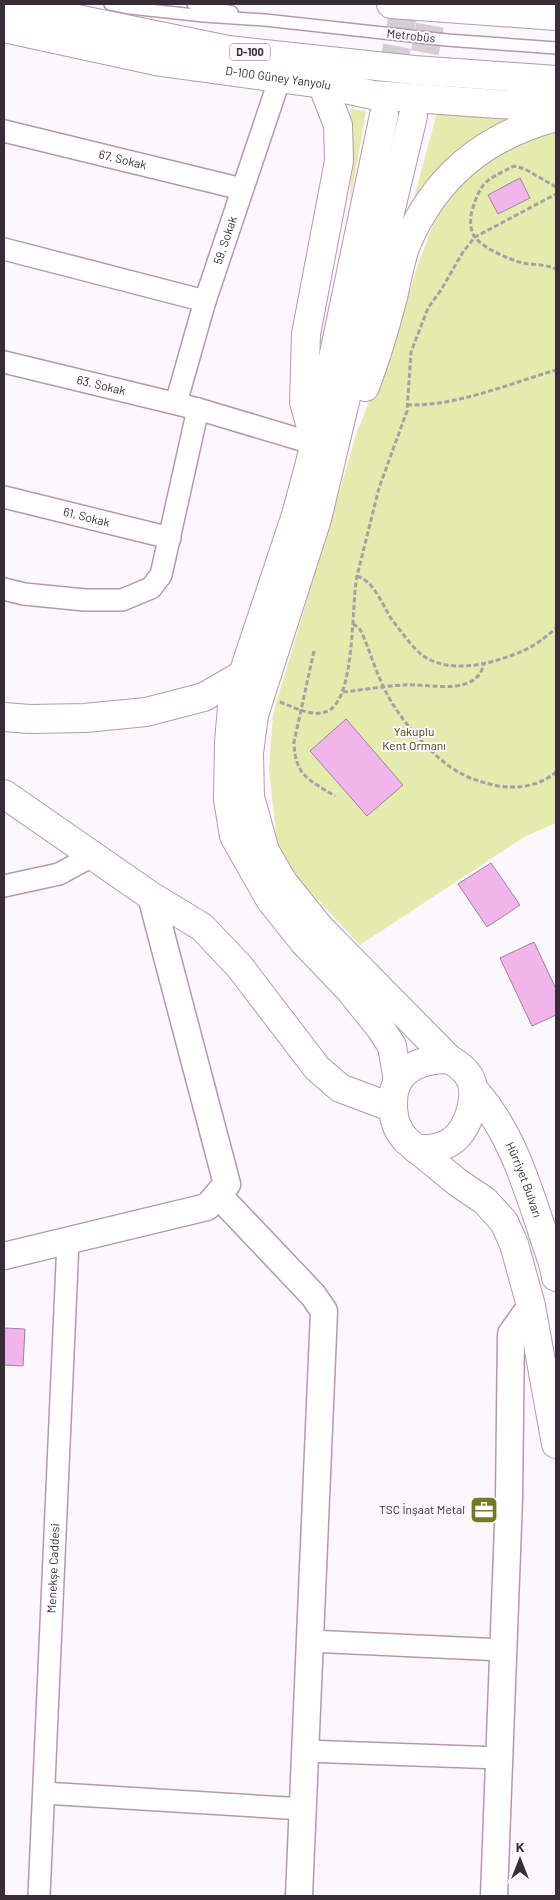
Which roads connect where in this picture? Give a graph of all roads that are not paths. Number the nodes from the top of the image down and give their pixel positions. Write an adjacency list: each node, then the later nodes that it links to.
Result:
1 (4, 4): 12 (main road, D-100)
2 (110, 4): 8 (lane, Metrobüs)
3 (193, 4): 8 (lane, Metrobüs)
4 (391, 4): 6 (main road)
5 (479, 4): 6 (main road)
6 (441, 8): 7 (main road)
7 (556, 16)
8 (265, 20): 10 (lane, Metrobüs)
9 (4, 28): 11 (main road, D-100 Güney Yanyolu)
10 (556, 48)
11 (280, 78): 13 (main road, D-100 Güney Yanyolu); 19 (street, 59. Sokak)
12 (556, 80)
13 (322, 84): 14 (main road, D-100 Güney Yanyolu); 25 (main road)
14 (556, 106)
15 (384, 115): 25 (main road)
16 (413, 116): 26 (main road)
17 (556, 117): 26 (main road)
18 (4, 131): 19 (street, 67. Sokak)
19 (242, 189): 21 (street, 59. Sokak)
20 (4, 249): 21 (street)
21 (205, 301): 23 (street, 59. Sokak)
22 (4, 362): 23 (street, 63. Sokak)
23 (176, 404): 24 (street, 63. Sokak)
24 (198, 409): 25 (street, 63. Sokak); 28 (street)
25 (315, 444): 30 (main road)
26 (330, 467): 36 (main road)
27 (4, 497): 28 (street, 61. Sokak)
28 (170, 538): 29 (street)
29 (4, 589)
30 (242, 675): 31 (main road); 37 (main road)
31 (4, 717)
32 (4, 794): 33 (main road)
33 (94, 855): 34 (street); 35 (main road)
34 (4, 886)
35 (151, 896): 39 (main road); 41 (street)
36 (449, 1060): 37 (main road); 38 (main road)
37 (398, 1081): 39 (main road)
38 (475, 1091): 40 (main road); 44 (main road, Hürriyet Bulvarı)
39 (393, 1108): 40 (main road)
40 (416, 1149): 45 (main road)
41 (218, 1196): 42 (street); 47 (street)
42 (68, 1241): 43 (street); 51 (street, Menekşe Caddesi)
43 (4, 1256)
44 (556, 1277)
45 (531, 1306): 46 (main road); 48 (street)
46 (556, 1444)
47 (310, 1641): 48 (street); 49 (street)
48 (503, 1650): 50 (street)
49 (305, 1751): 50 (street); 52 (street)
50 (499, 1758): 55 (street)
51 (44, 1793): 52 (street); 53 (street, Menekşe Caddesi)
52 (303, 1808): 54 (street)
53 (39, 1896)
54 (299, 1896)
55 (494, 1896)

